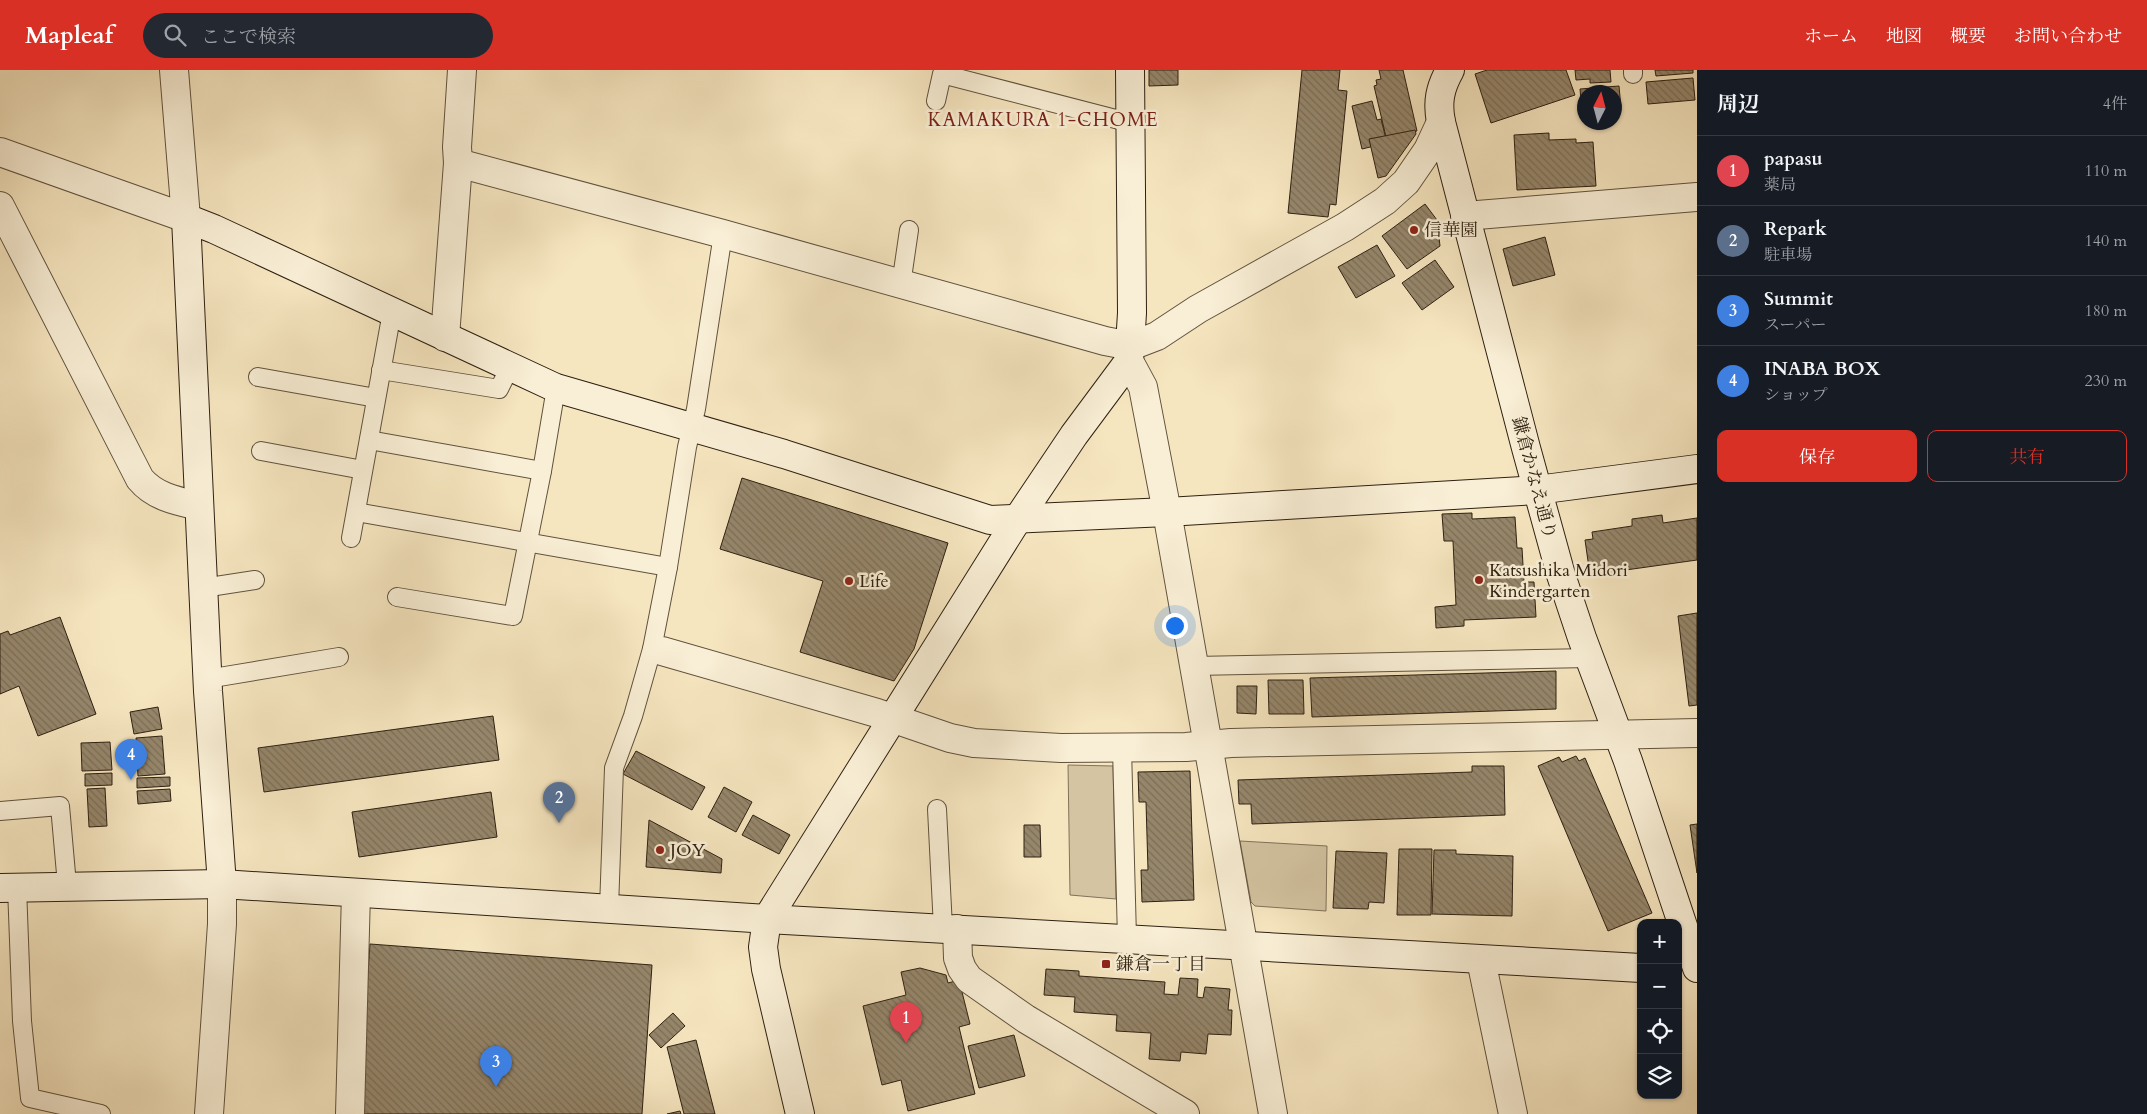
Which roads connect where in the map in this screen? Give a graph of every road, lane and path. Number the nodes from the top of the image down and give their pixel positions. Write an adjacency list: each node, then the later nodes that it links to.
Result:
1 (174, 70): 13 (street)
2 (462, 70): 9 (street)
3 (1130, 70): 7 (street)
4 (1444, 81): 6 (street, 鎌倉かなえ通り)
5 (936, 101): 7 (lane)
6 (1441, 122): 12 (street, 鎌倉かなえ通り); 19 (street)
7 (1131, 123): 19 (street)
8 (0, 152): 13 (street)
9 (458, 164): 15 (street); 18 (street)
10 (1697, 197): 12 (street)
11 (0, 206): 32 (street)
12 (1466, 216): 31 (street, 鎌倉かなえ通り)
13 (186, 218): 17 (street); 32 (street)
14 (909, 230): 16 (lane)
15 (723, 234): 16 (street); 25 (lane)
16 (901, 285): 19 (street)
17 (392, 312): 18 (street); 21 (lane)
18 (445, 337): 20 (street)
19 (1130, 353): 34 (street); 35 (street)
20 (510, 367): 21 (lane); 23 (street)
21 (381, 370): 24 (lane)
22 (258, 376): 24 (lane)
23 (556, 388): 25 (street); 30 (lane)
24 (376, 398): 26 (lane)
25 (692, 428): 35 (street); 38 (lane)
26 (369, 440): 29 (lane); 30 (lane)
27 (261, 451): 29 (lane)
28 (1697, 469): 31 (street)
29 (363, 470): 33 (lane)
30 (542, 471): 37 (lane)
31 (1537, 490): 34 (street); 44 (street, 鎌倉かなえ通り)
32 (199, 506): 40 (street)
33 (356, 512): 36 (lane); 37 (lane)
34 (1168, 512): 35 (street); 45 (street)
35 (1018, 520): 47 (street)
36 (351, 538)
37 (528, 542): 38 (lane); 41 (lane)
38 (668, 567): 42 (lane)
39 (255, 580): 40 (lane)
40 (203, 588): 46 (street)
41 (398, 597)
42 (657, 650): 47 (street); 58 (lane)
43 (339, 657): 46 (lane)
44 (1590, 658): 45 (lane); 49 (street, 鎌倉かなえ通り)
45 (1194, 666): 50 (street)
46 (207, 679): 54 (street)
47 (893, 719): 51 (street); 59 (street)
48 (1697, 733): 49 (street)
49 (1618, 734): 50 (street); 66 (street, 鎌倉かなえ通り)
50 (1208, 746): 51 (street); 62 (street)
51 (1122, 748): 61 (lane)
52 (937, 809): 60 (lane)
53 (0, 811): 55 (lane)
54 (222, 884): 55 (street); 57 (street); 68 (street)
55 (68, 885): 56 (street)
56 (8, 887): 67 (lane)
57 (356, 893): 58 (street); 69 (street)
58 (609, 908): 59 (street)
59 (767, 919): 60 (street); 70 (street)
60 (950, 928): 61 (street); 71 (street)
61 (1127, 938): 62 (street)
62 (1243, 945): 63 (street); 72 (street)
63 (1481, 960): 64 (street); 73 (street)
64 (1637, 968)
65 (1682, 970): 66 (street)
66 (1697, 970)
67 (101, 1114)
68 (209, 1114)
69 (350, 1114)
70 (800, 1114)
71 (1185, 1114)
72 (1273, 1114)
73 (1513, 1114)

